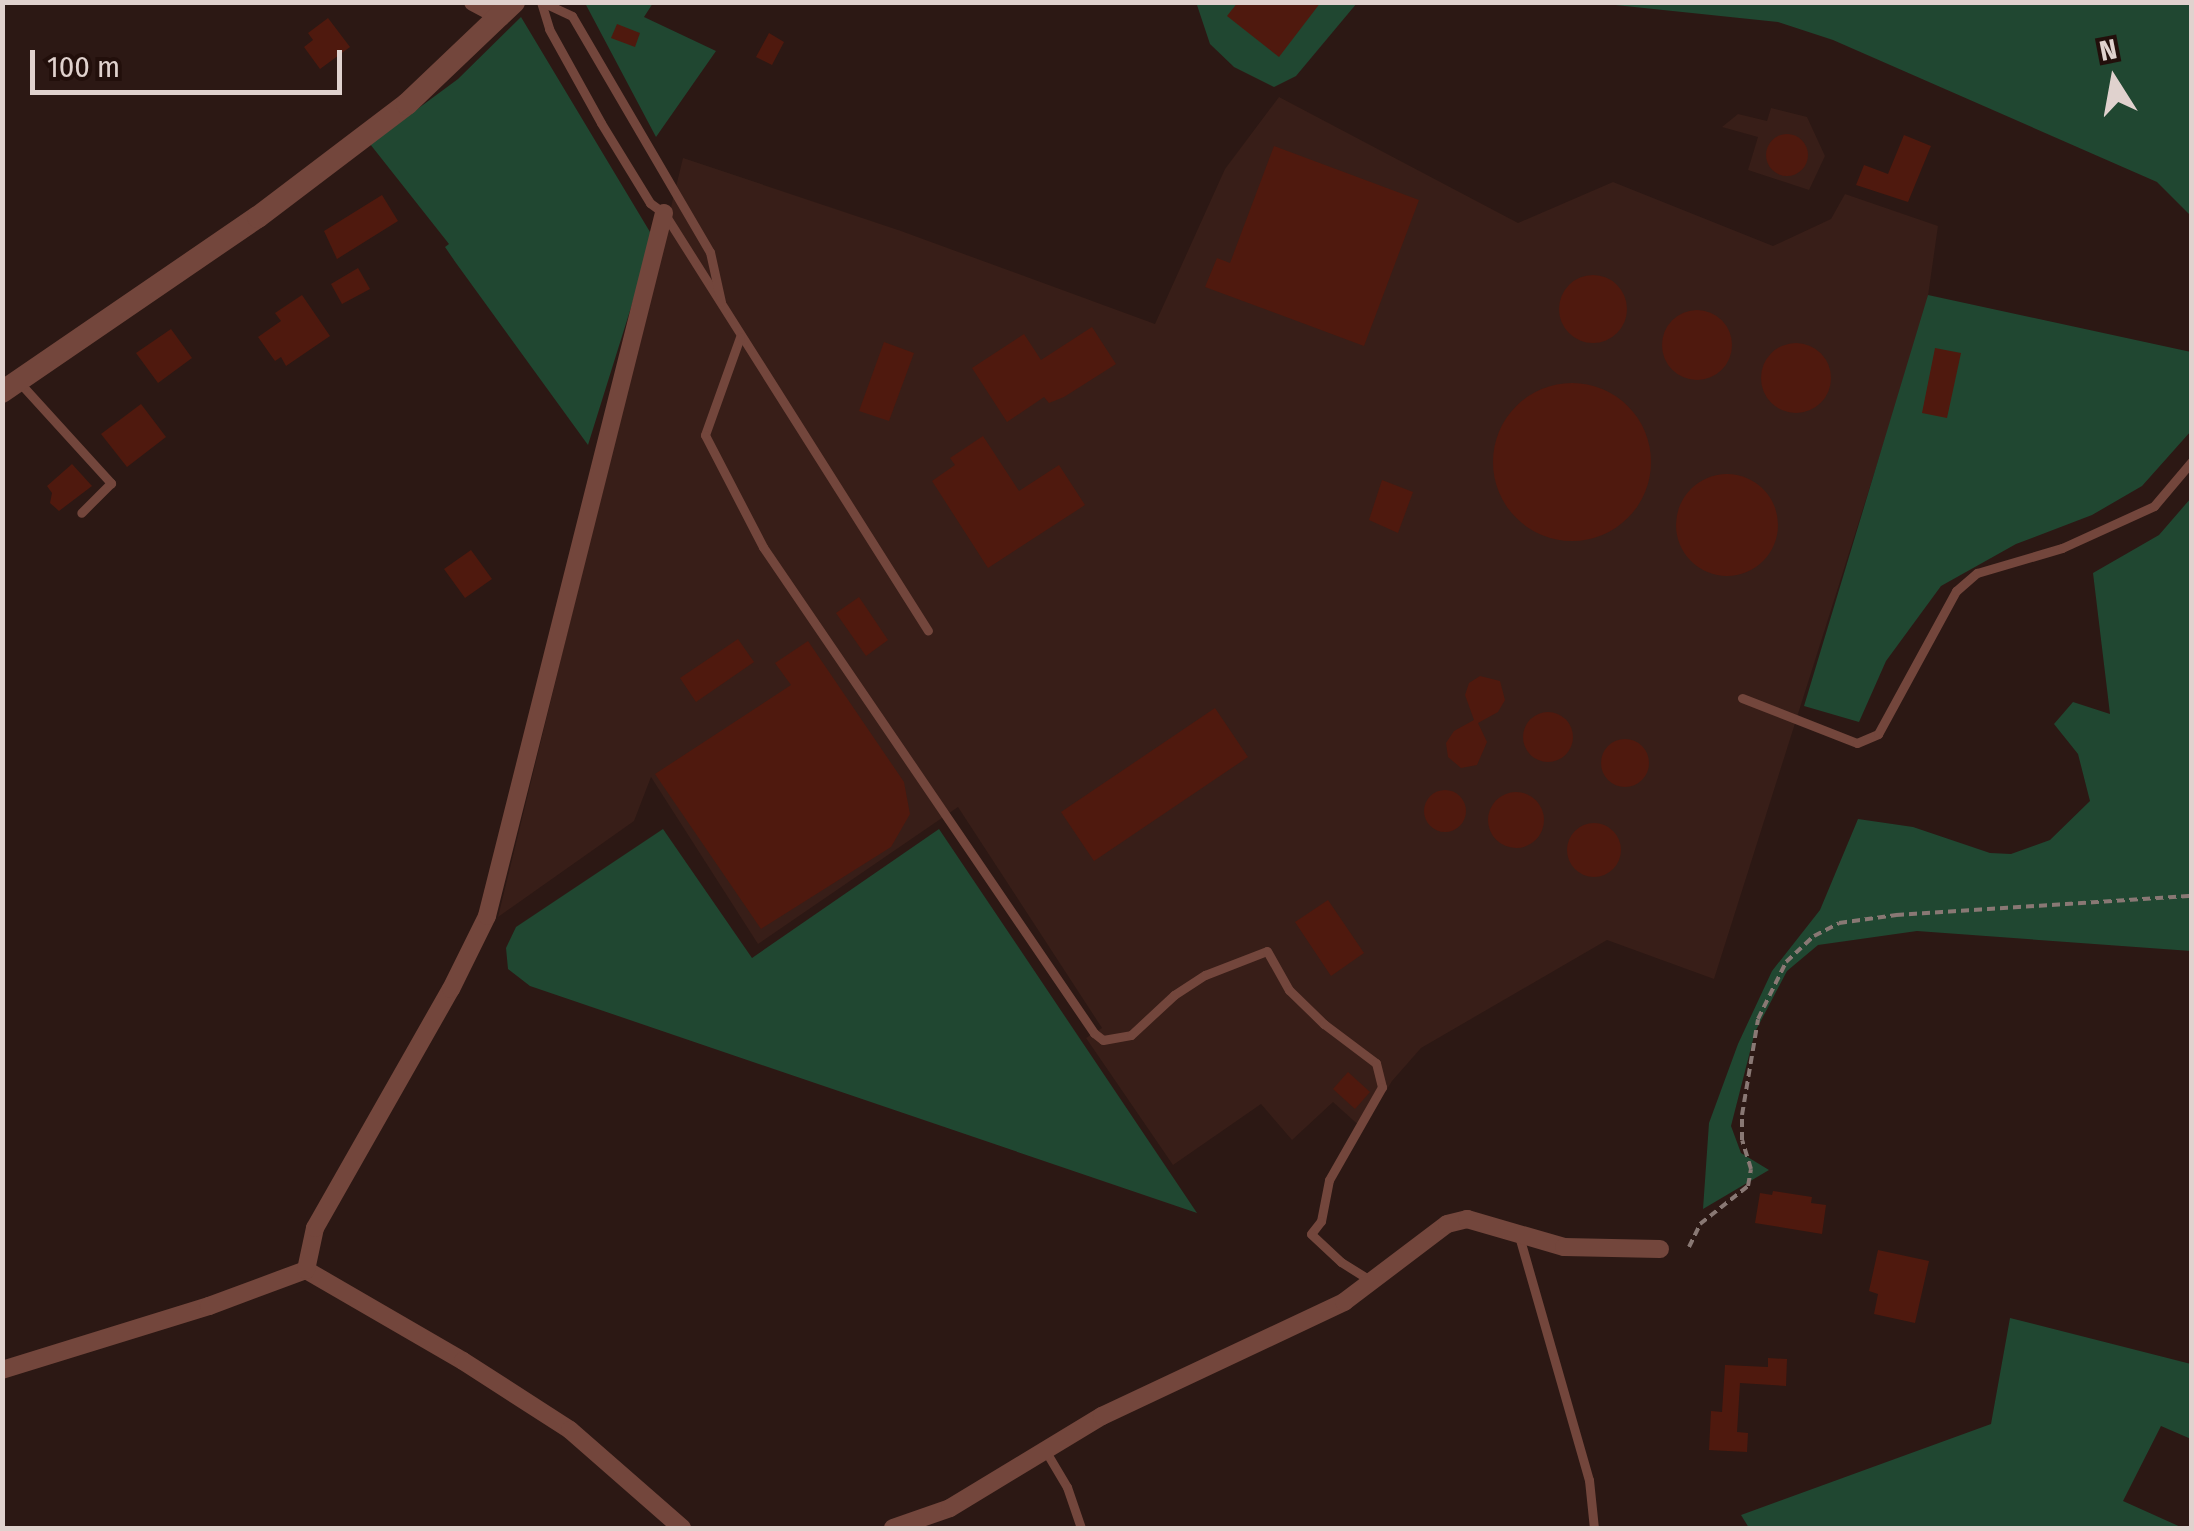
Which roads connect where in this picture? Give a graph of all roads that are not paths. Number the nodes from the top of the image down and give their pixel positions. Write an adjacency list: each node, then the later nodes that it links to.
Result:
1 (473, 2): 3 (street)
2 (542, 2): 4 (lane); 5 (lane)
3 (507, 10): 7 (street)
4 (664, 213): 5 (lane); 14 (street)
5 (723, 310): 6 (lane)
6 (740, 337): 10 (lane); 15 (lane)
7 (11, 387): 9 (lane)
8 (2192, 462): 11 (lane)
9 (80, 513)
10 (928, 630)
11 (1742, 698)
12 (1519, 1236): 13 (street); 15 (street); 21 (lane)
13 (1660, 1249)
14 (306, 1270): 16 (street); 18 (street)
15 (1372, 1280): 17 (street)
16 (2, 1370)
17 (1045, 1450): 19 (street); 20 (lane)
18 (682, 1528)
19 (893, 1528)
20 (1080, 1528)
21 (1594, 1528)

